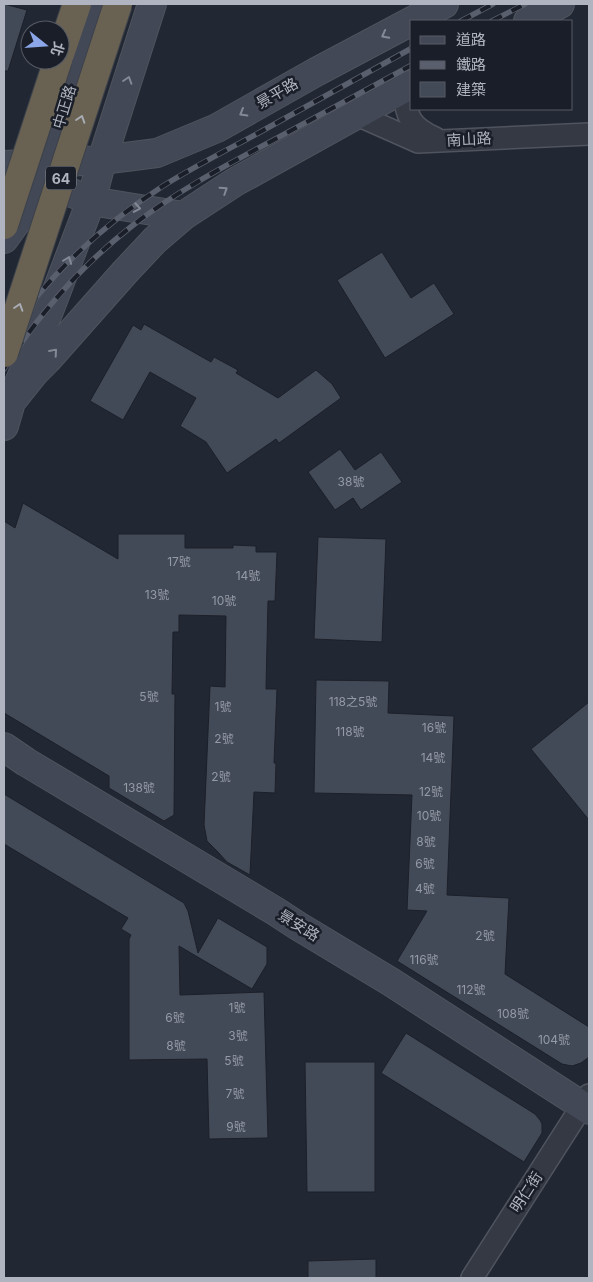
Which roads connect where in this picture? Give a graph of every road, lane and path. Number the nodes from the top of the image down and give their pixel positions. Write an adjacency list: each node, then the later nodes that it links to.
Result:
1 (65, 4): 8 (main road)
2 (77, 4): 12 (highway)
3 (97, 4): 21 (main road, 中正路)
4 (118, 4): 28 (highway, 64, one-way to 4, bridge)
5 (152, 4): 19 (main road, one-way to 5)
6 (444, 4): 9 (main road, 景平路, one-way to 9)
7 (560, 4): 10 (main road)
8 (59, 20)
9 (414, 20)
10 (530, 20)
11 (410, 22): 19 (main road, 景平路, one-way to 19)
12 (70, 25)
13 (42, 70): 20 (main road, 中正路)
14 (55, 70): 25 (highway, 64, bridge)
15 (408, 86): 16 (main road); 18 (street)
16 (355, 114): 18 (street, 南山路); 24 (main road, one-way to 16)
17 (589, 134): 18 (street, 南山路)
18 (440, 141)
19 (102, 160): 21 (main road, 景平路); 23 (main road)
20 (8, 164): 21 (main road, 景平路); 22 (main road)
21 (46, 172): 23 (main road, 景平路); 26 (main road, 中正路); 27 (main road, 中正路)
22 (4, 190)
23 (91, 201): 24 (main road, 景平路, one-way to 24); 27 (main road, one-way to 23)
24 (183, 216): 29 (main road, one-way to 24)
25 (4, 225)
26 (4, 239)
27 (42, 326): 29 (main road)
28 (4, 353)
29 (7, 414)
30 (4, 747): 31 (main road, 景安路)
31 (587, 1104): 32 (street, 明仁街)
32 (472, 1278)

